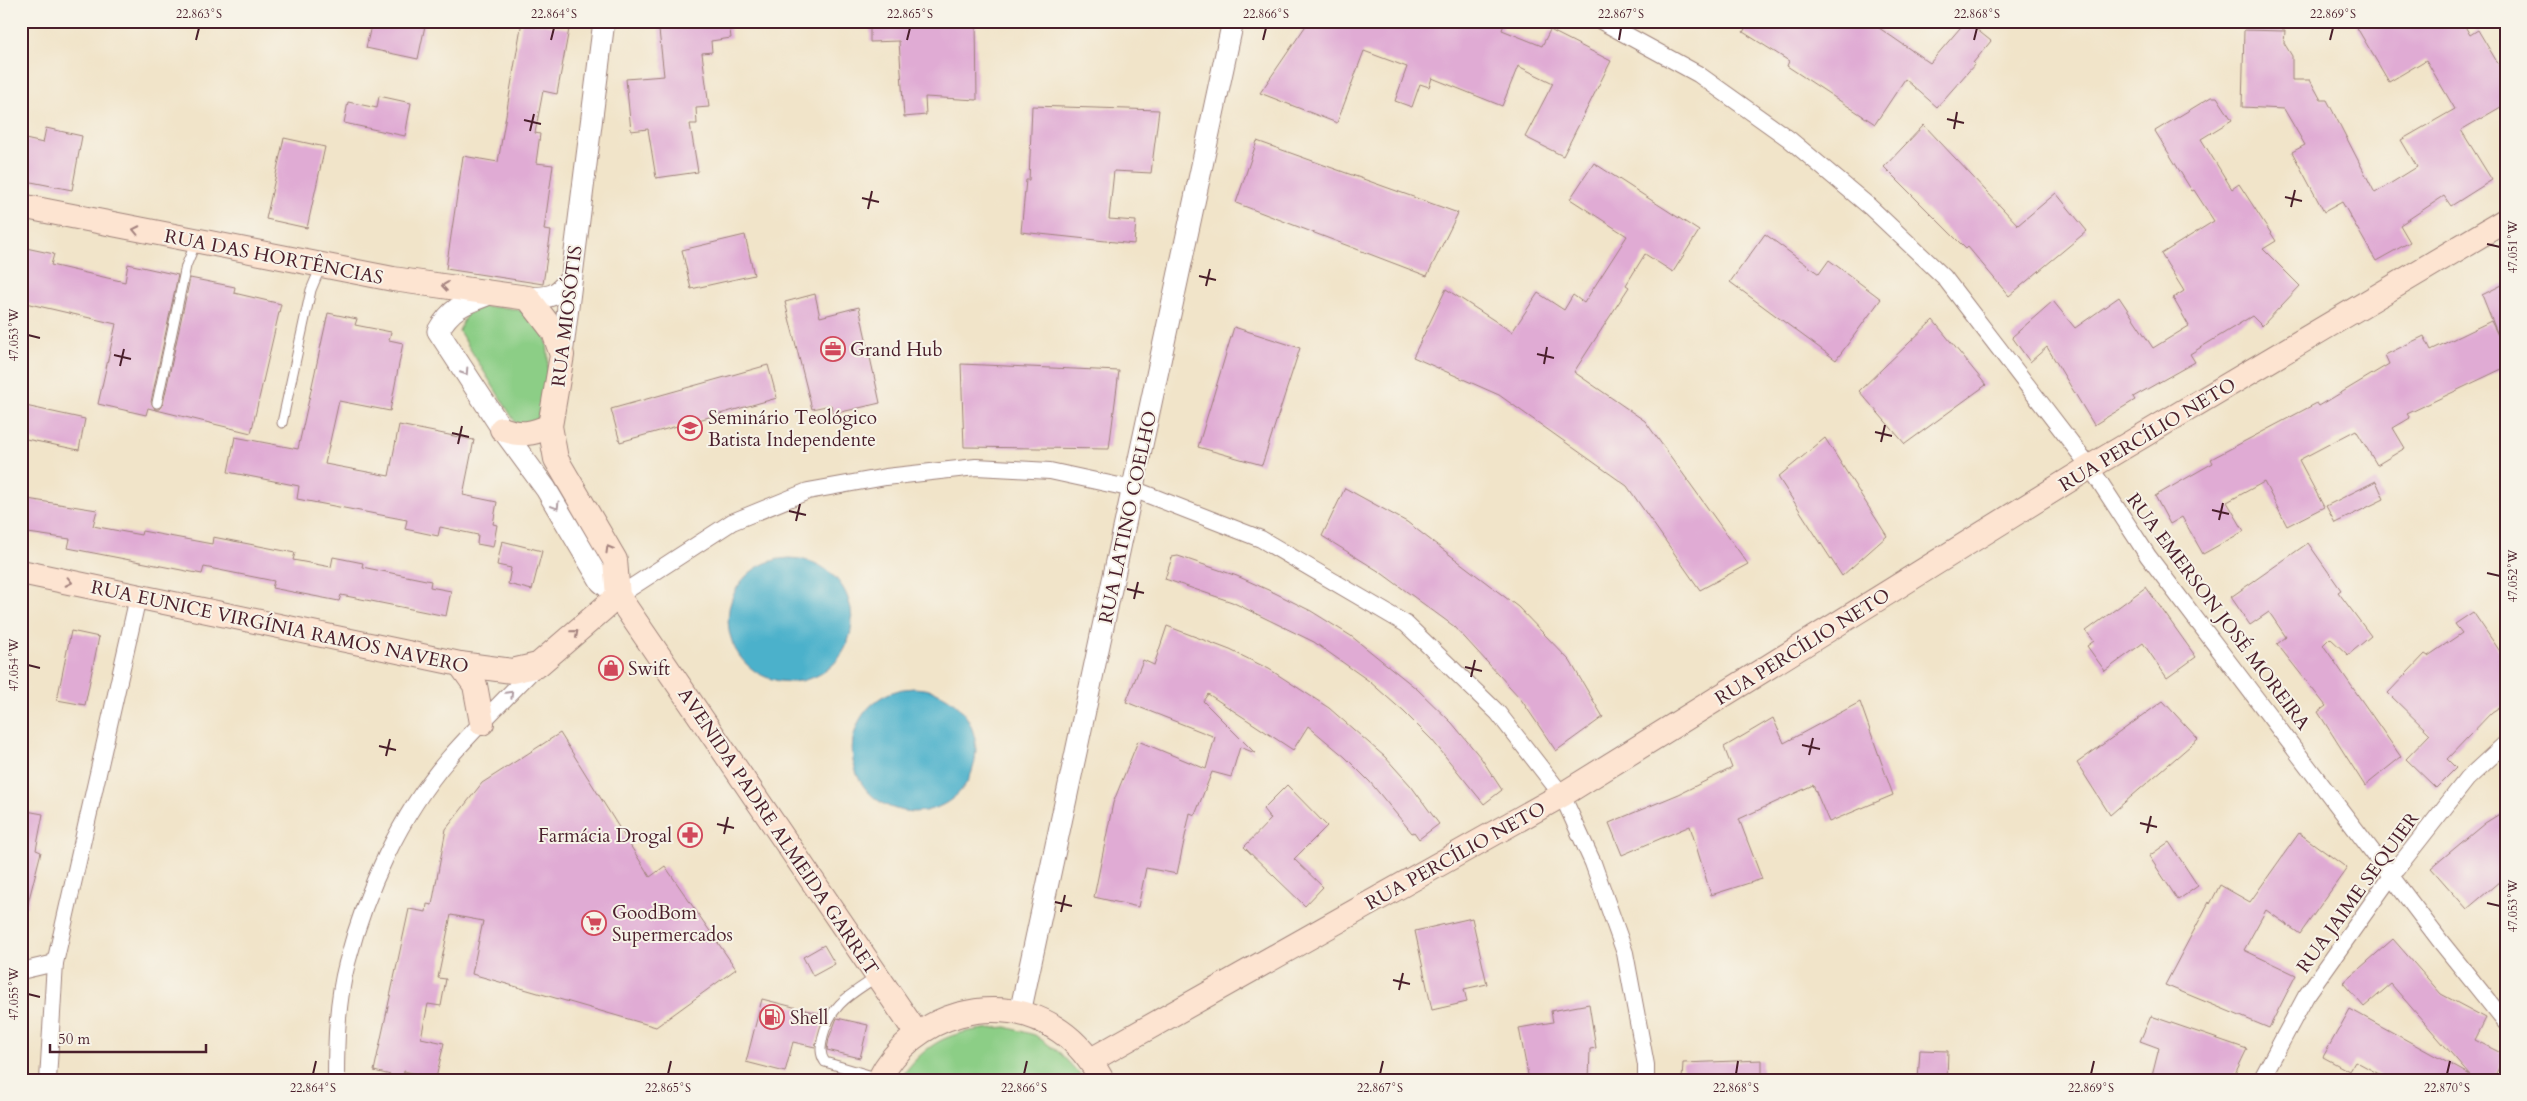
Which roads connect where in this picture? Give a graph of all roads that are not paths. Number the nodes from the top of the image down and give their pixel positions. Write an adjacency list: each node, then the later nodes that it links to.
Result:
1 (604, 21): 8 (street, RUA MIOSÓTIS)
2 (1233, 21): 17 (street, RUA LATINO COELHO)
3 (1601, 21): 16 (street, RUA EMERSON JOSÉ MOREIRA)
4 (21, 206): 6 (main road, RUA DAS HORTÊNCIAS, one-way to 4)
5 (2506, 220): 16 (main road, RUA PERCÍLIO NETO)
6 (196, 242): 7 (main road, RUA DAS HORTÊNCIAS); 12 (lane)
7 (322, 265): 9 (main road, RUA DAS HORTÊNCIAS, one-way to 7); 13 (lane)
8 (571, 278): 10 (street, RUA DAS HORTÊNCIAS); 11 (street, RUA MIOSÓTIS)
9 (492, 293): 10 (main road, RUA DAS HORTÊNCIAS); 15 (street, AVENIDA PADRE ALMEIDA GARRET, one-way to 15)
10 (528, 298): 11 (main road)
11 (562, 355): 14 (main road, RUA MIOSÓTIS)
12 (156, 404)
13 (282, 423)
14 (550, 426): 15 (main road); 19 (main road, RUA MIOSÓTIS, one-way to 14)
15 (502, 429): 19 (street, AVENIDA PADRE ALMEIDA GARRET, one-way to 19)
16 (2090, 468): 25 (main road, RUA PERCÍLIO NETO); 26 (street, RUA EMERSON JOSÉ MOREIRA)
17 (1133, 489): 19 (street); 25 (street); 30 (street, RUA LATINO COELHO)
18 (21, 572): 20 (main road, RUA EUNICE VIRGÍNIA RAMOS NAVERO, one-way to 20)
19 (618, 596): 22 (main road, one-way to 19); 29 (main road, AVENIDA PADRE ALMEIDA GARRET)
20 (138, 597): 21 (main road, RUA EUNICE VIRGÍNIA RAMOS NAVERO); 27 (street)
21 (460, 664): 22 (main road, RUA EUNICE VIRGÍNIA RAMOS NAVERO); 23 (main road)
22 (538, 665): 23 (street, one-way to 22)
23 (482, 722): 36 (street)
24 (2506, 743): 26 (street, RUA JAIME SEQUIER)
25 (1562, 795): 33 (main road, RUA PERCÍLIO NETO); 37 (street)
26 (2391, 876): 31 (street, RUA EMERSON JOSÉ MOREIRA); 38 (street, RUA JAIME SEQUIER)
27 (55, 964): 28 (street); 35 (street)
28 (21, 971)
29 (878, 976): 32 (main road, AVENIDA PADRE ALMEIDA GARRET); 34 (lane)
30 (1020, 1013): 32 (main road); 33 (main road)
31 (2506, 1023)
32 (917, 1034): 34 (main road)
33 (1096, 1070)
34 (879, 1079)
35 (48, 1080)
36 (336, 1080)
37 (1646, 1080)
38 (2261, 1080)

